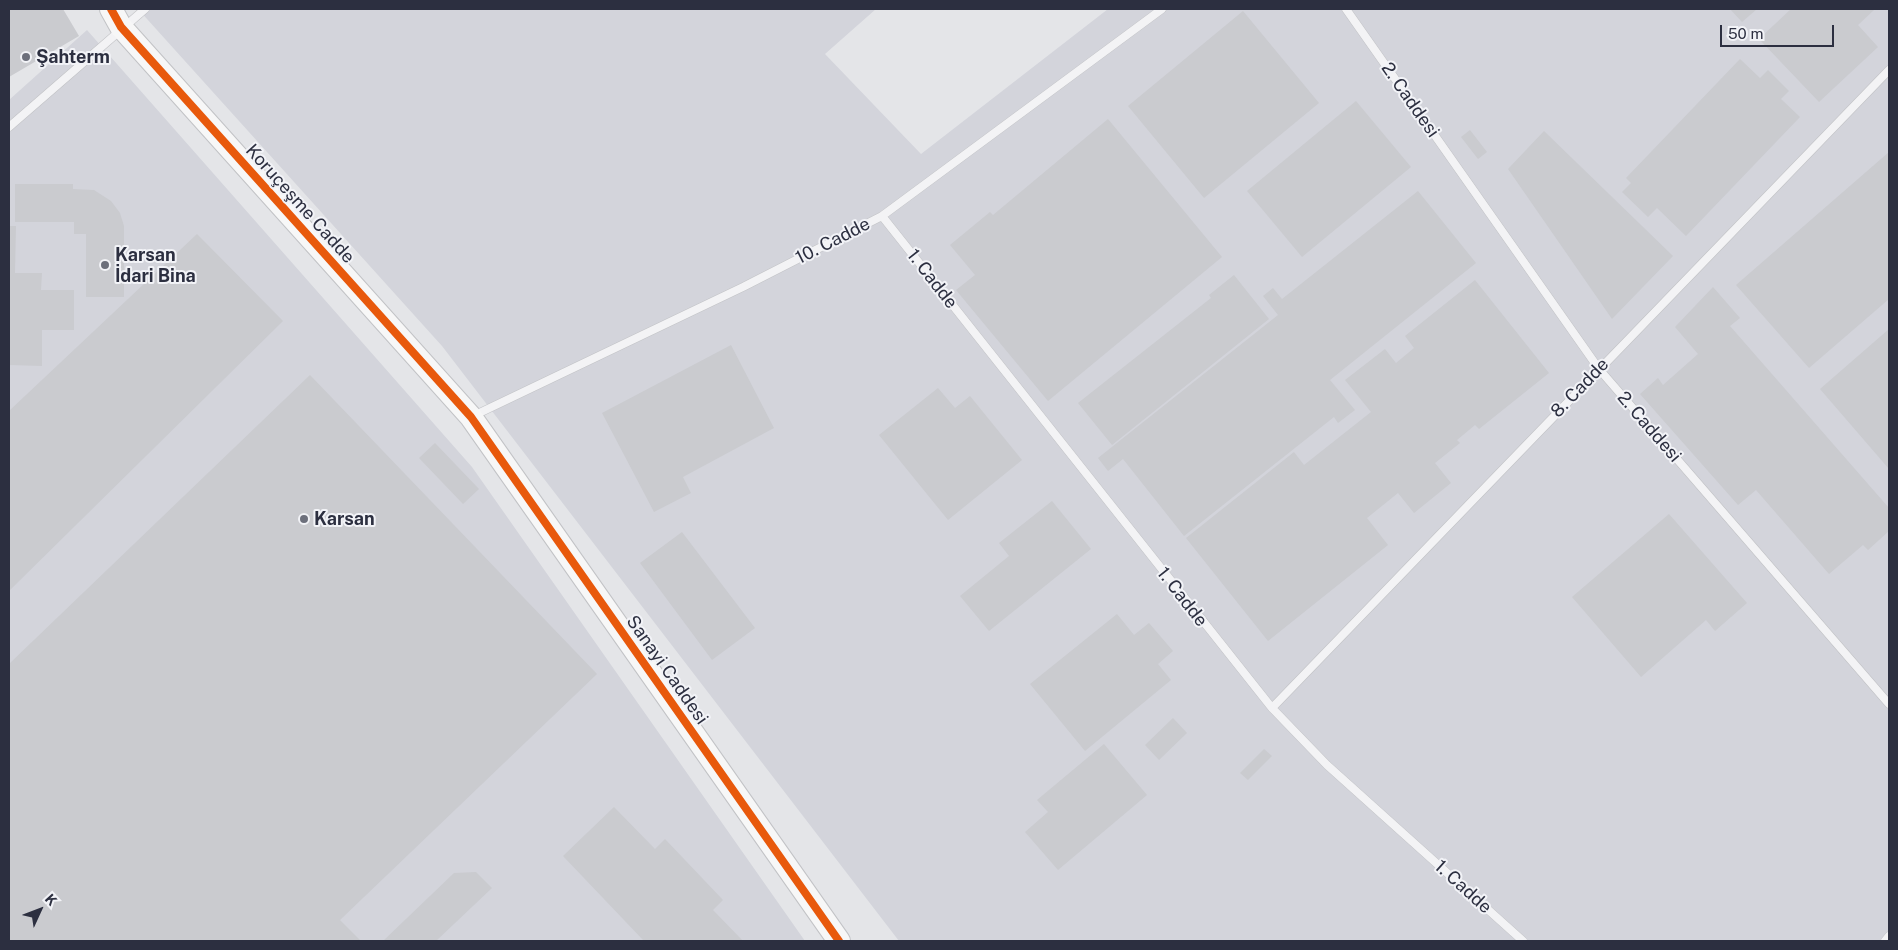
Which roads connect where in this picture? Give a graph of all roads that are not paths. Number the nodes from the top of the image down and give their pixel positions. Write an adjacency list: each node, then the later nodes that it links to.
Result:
1 (145, 9): 4 (lane)
2 (1162, 9): 7 (lane, 10. Cadde)
3 (1346, 9): 8 (lane, 2. Caddesi)
4 (116, 18): 6 (lane); 9 (street, Koruçeşme Cadde)
5 (1889, 70): 8 (lane, 8. Cadde)
6 (9, 127)
7 (882, 216): 9 (lane, 10. Cadde); 11 (lane, 1. Cadde)
8 (1598, 369): 10 (lane, 2. Caddesi); 11 (lane, 8. Cadde)
9 (471, 417): 13 (street, Sanayi Caddesi)
10 (1889, 704)
11 (1272, 708): 14 (lane, 1. Cadde)
12 (1889, 936): 15 (lane)
13 (839, 941)
14 (1523, 941)
15 (1885, 941)

